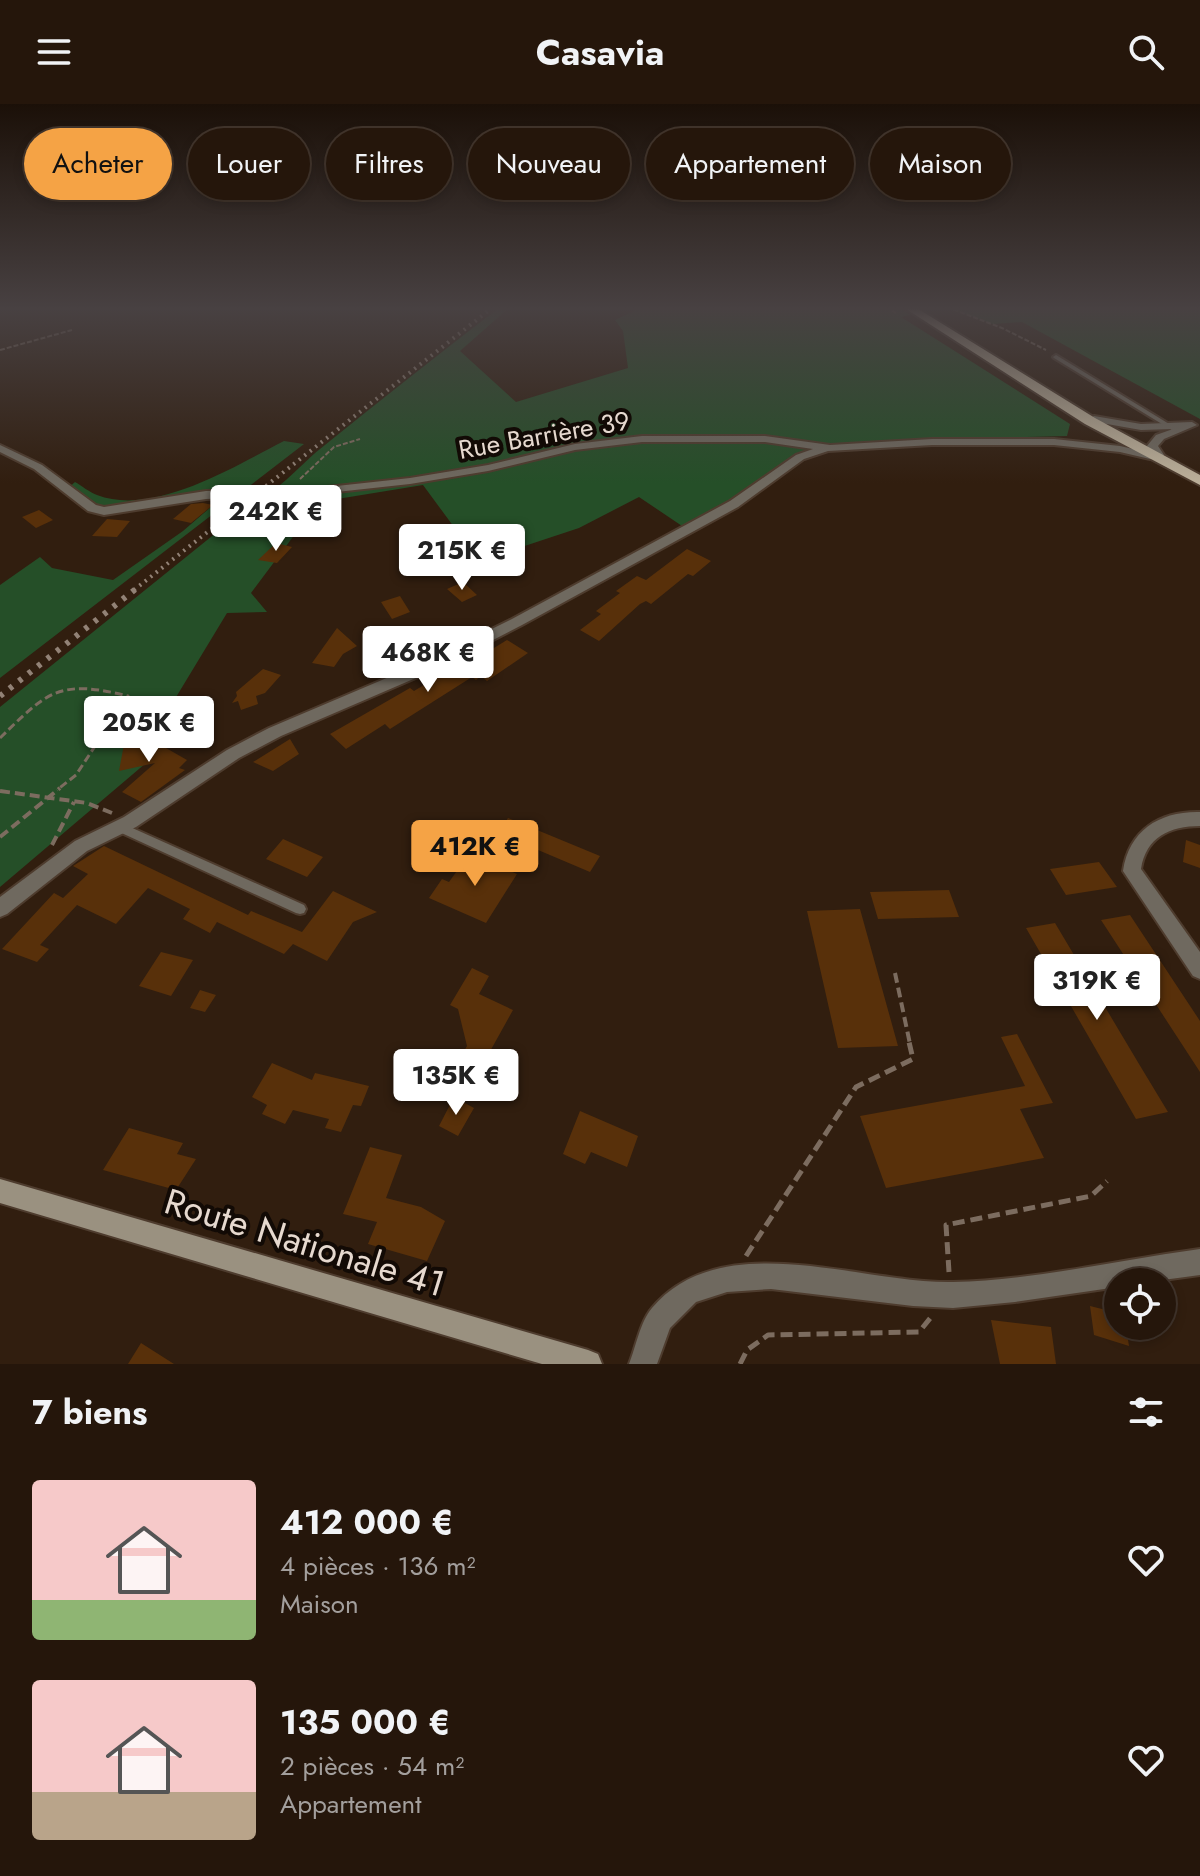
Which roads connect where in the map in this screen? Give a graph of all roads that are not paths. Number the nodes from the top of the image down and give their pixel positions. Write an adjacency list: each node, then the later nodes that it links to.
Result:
1 (1003, 366): 3 (main road)
2 (1071, 366): 5 (lane)
3 (1092, 420): 5 (street); 6 (street, Rue Barrière 39); 9 (main road)
4 (1196, 424): 5 (street)
5 (1173, 428): 9 (street)
6 (1054, 442): 8 (street, Rue Barrière 39); 9 (street, Rue Barrière 39)
7 (0, 448): 8 (street, Rue Barrière 39)
8 (830, 448): 12 (street)
9 (1154, 455): 10 (main road)
10 (1200, 481)
11 (1200, 819): 15 (street)
12 (119, 827): 13 (street); 14 (lane)
13 (0, 908)
14 (300, 909)
15 (1200, 969)
16 (0, 1191): 18 (main road, Route Nationale 41)
17 (1200, 1262): 19 (street)
18 (588, 1364)
19 (643, 1364)

